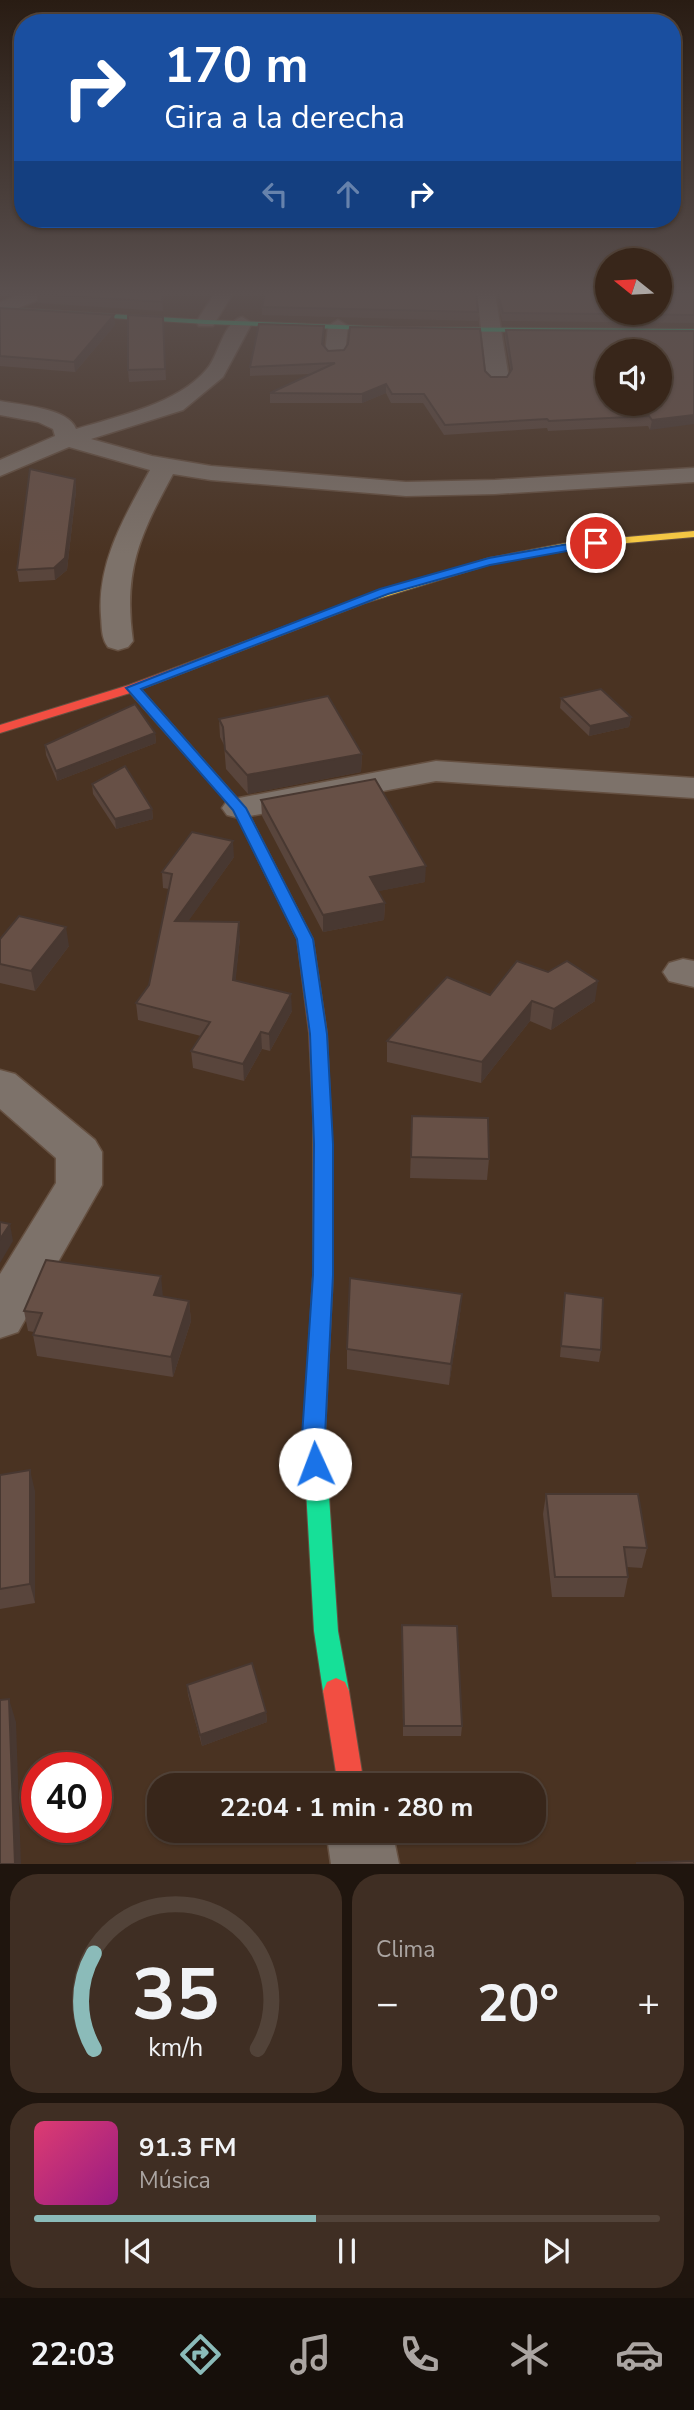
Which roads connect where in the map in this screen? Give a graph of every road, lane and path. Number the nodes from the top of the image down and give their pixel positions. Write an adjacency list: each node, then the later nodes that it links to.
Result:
1 (207, 380): 3 (street)
2 (0, 408): 3 (street)
3 (66, 439): 4 (street); 5 (street)
4 (165, 466): 6 (street); 8 (street)
5 (0, 469)
6 (694, 475)
7 (694, 534): 9 (main road)
8 (118, 642)
9 (133, 688): 10 (main road); 12 (main road)
10 (0, 729)
11 (694, 788): 12 (street)
12 (239, 808): 15 (main road)
13 (0, 1085): 14 (street)
14 (0, 1317)
15 (349, 1773)
16 (361, 1843): 17 (street)
17 (365, 1864)

